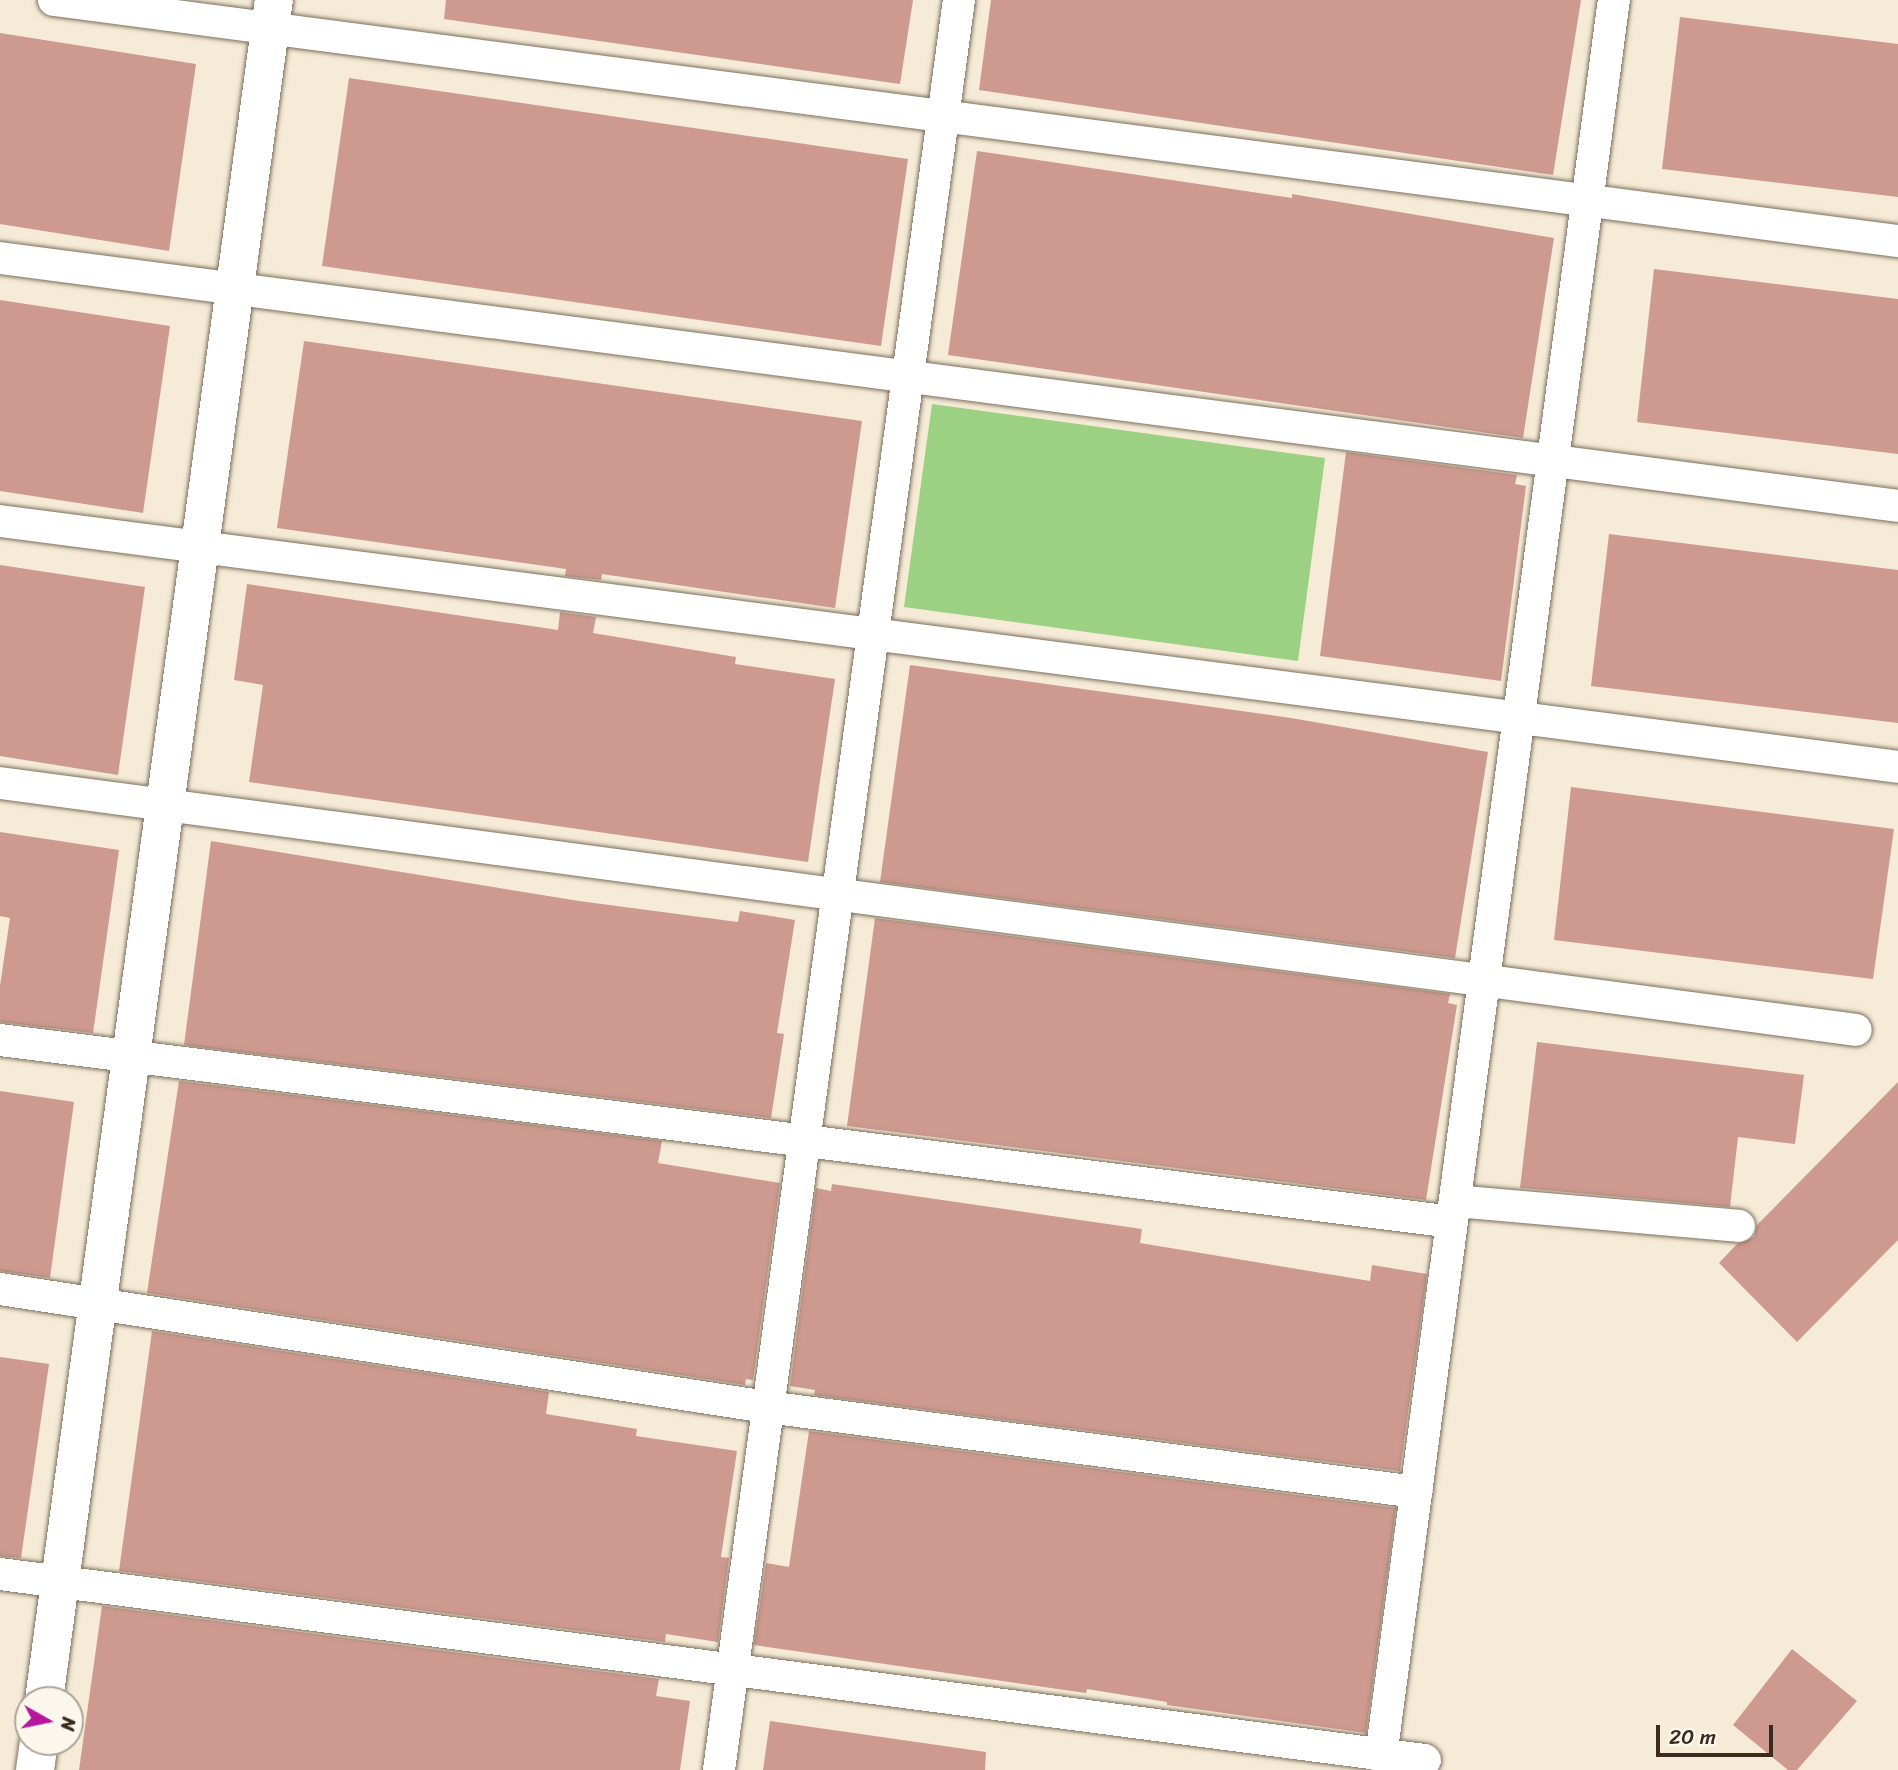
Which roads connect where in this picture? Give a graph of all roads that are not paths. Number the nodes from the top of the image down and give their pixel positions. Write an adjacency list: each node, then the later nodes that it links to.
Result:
1 (54, 0): 4 (street)
2 (959, 0): 5 (street)
3 (1614, 0): 6 (street)
4 (273, 14): 5 (street); 9 (street)
5 (943, 117): 6 (street); 10 (street)
6 (1587, 200): 7 (street); 11 (street)
7 (1898, 241)
8 (0, 258): 9 (street)
9 (235, 289): 10 (street); 14 (street)
10 (908, 376): 11 (street); 15 (street)
11 (1553, 461): 12 (street); 16 (street)
12 (1898, 506)
13 (0, 521): 14 (street)
14 (200, 547): 15 (street); 19 (street)
15 (873, 634): 16 (street); 20 (street)
16 (1519, 718): 17 (street); 21 (street)
17 (1898, 767)
18 (0, 783): 19 (street)
19 (165, 805): 20 (street); 24 (street)
20 (837, 895): 21 (street); 25 (street)
21 (1484, 980): 22 (street); 26 (street)
22 (1856, 1030)
23 (0, 1040): 24 (street)
24 (131, 1057): 25 (street); 29 (street)
25 (804, 1140): 26 (street); 30 (street)
26 (1454, 1211): 27 (street); 31 (street)
27 (1739, 1226)
28 (0, 1289): 29 (street)
29 (95, 1301): 30 (street); 33 (street)
30 (767, 1407): 31 (street); 34 (street)
31 (1416, 1492): 36 (street)
32 (0, 1574): 33 (street)
33 (60, 1582): 34 (street); 35 (street)
34 (731, 1671): 36 (street); 38 (street)
35 (46, 1686)
36 (1381, 1757): 37 (street)
37 (1425, 1760)
38 (719, 1770)

